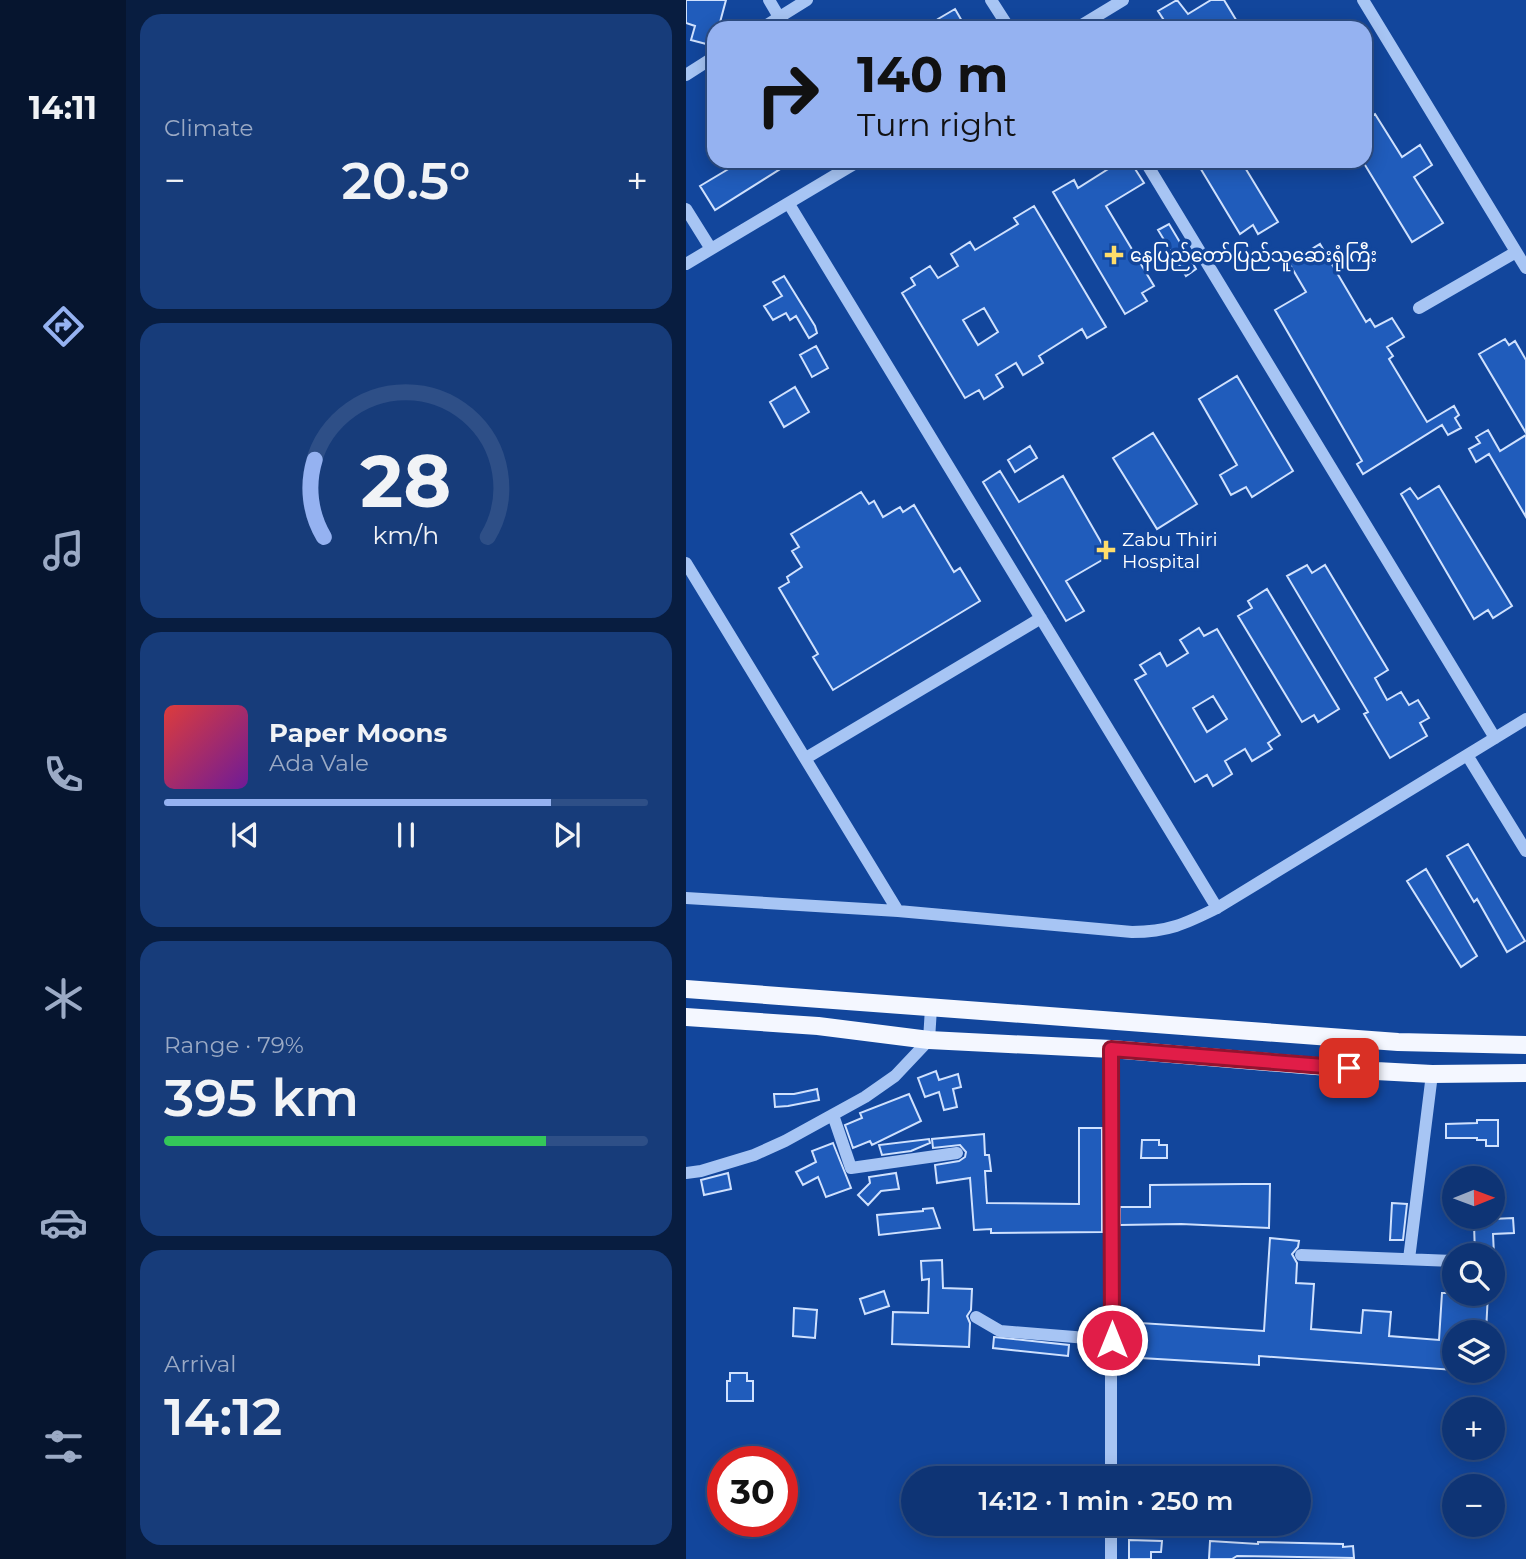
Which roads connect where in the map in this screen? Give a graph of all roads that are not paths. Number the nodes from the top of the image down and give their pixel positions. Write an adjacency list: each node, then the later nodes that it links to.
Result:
1 (769, 0): 6 (street)
2 (807, 0): 6 (street)
3 (991, 0): 8 (street)
4 (1123, 0): 9 (street)
5 (1363, 0): 17 (street)
6 (779, 17): 7 (street)
7 (773, 21)
8 (1004, 21)
9 (1088, 21)
10 (707, 62): 11 (street)
11 (686, 75)
12 (848, 168): 14 (street)
13 (1149, 168): 24 (street)
14 (789, 204): 16 (street); 22 (street)
15 (686, 209): 16 (street)
16 (711, 249): 18 (street)
17 (1516, 252): 19 (street); 20 (street)
18 (686, 264)
19 (1526, 268)
20 (1419, 308)
21 (686, 563): 26 (street)
22 (1041, 618): 26 (street); 29 (street)
23 (1526, 719): 24 (street)
24 (1495, 738): 25 (street)
25 (1467, 755): 27 (street); 29 (street)
26 (806, 758): 30 (street)
27 (1526, 851)
28 (686, 898): 30 (street)
29 (1217, 908): 30 (street)
30 (898, 911)
31 (686, 989): 32 (main road)
32 (932, 1008): 34 (street); 35 (main road)
33 (686, 1017): 34 (main road)
34 (929, 1041): 36 (main road); 39 (street)
35 (1526, 1045)
36 (1111, 1049): 38 (main road); 46 (street)
37 (1526, 1073): 38 (main road)
38 (1432, 1074): 43 (street)
39 (833, 1115): 40 (street); 41 (street)
40 (957, 1153)
41 (686, 1173)
42 (1301, 1255): 43 (street)
43 (1409, 1259): 44 (street)
44 (1442, 1260)
45 (976, 1317): 46 (street)
46 (1112, 1340): 47 (street)
47 (1111, 1466)
48 (1111, 1536): 49 (street)
49 (1111, 1559)

